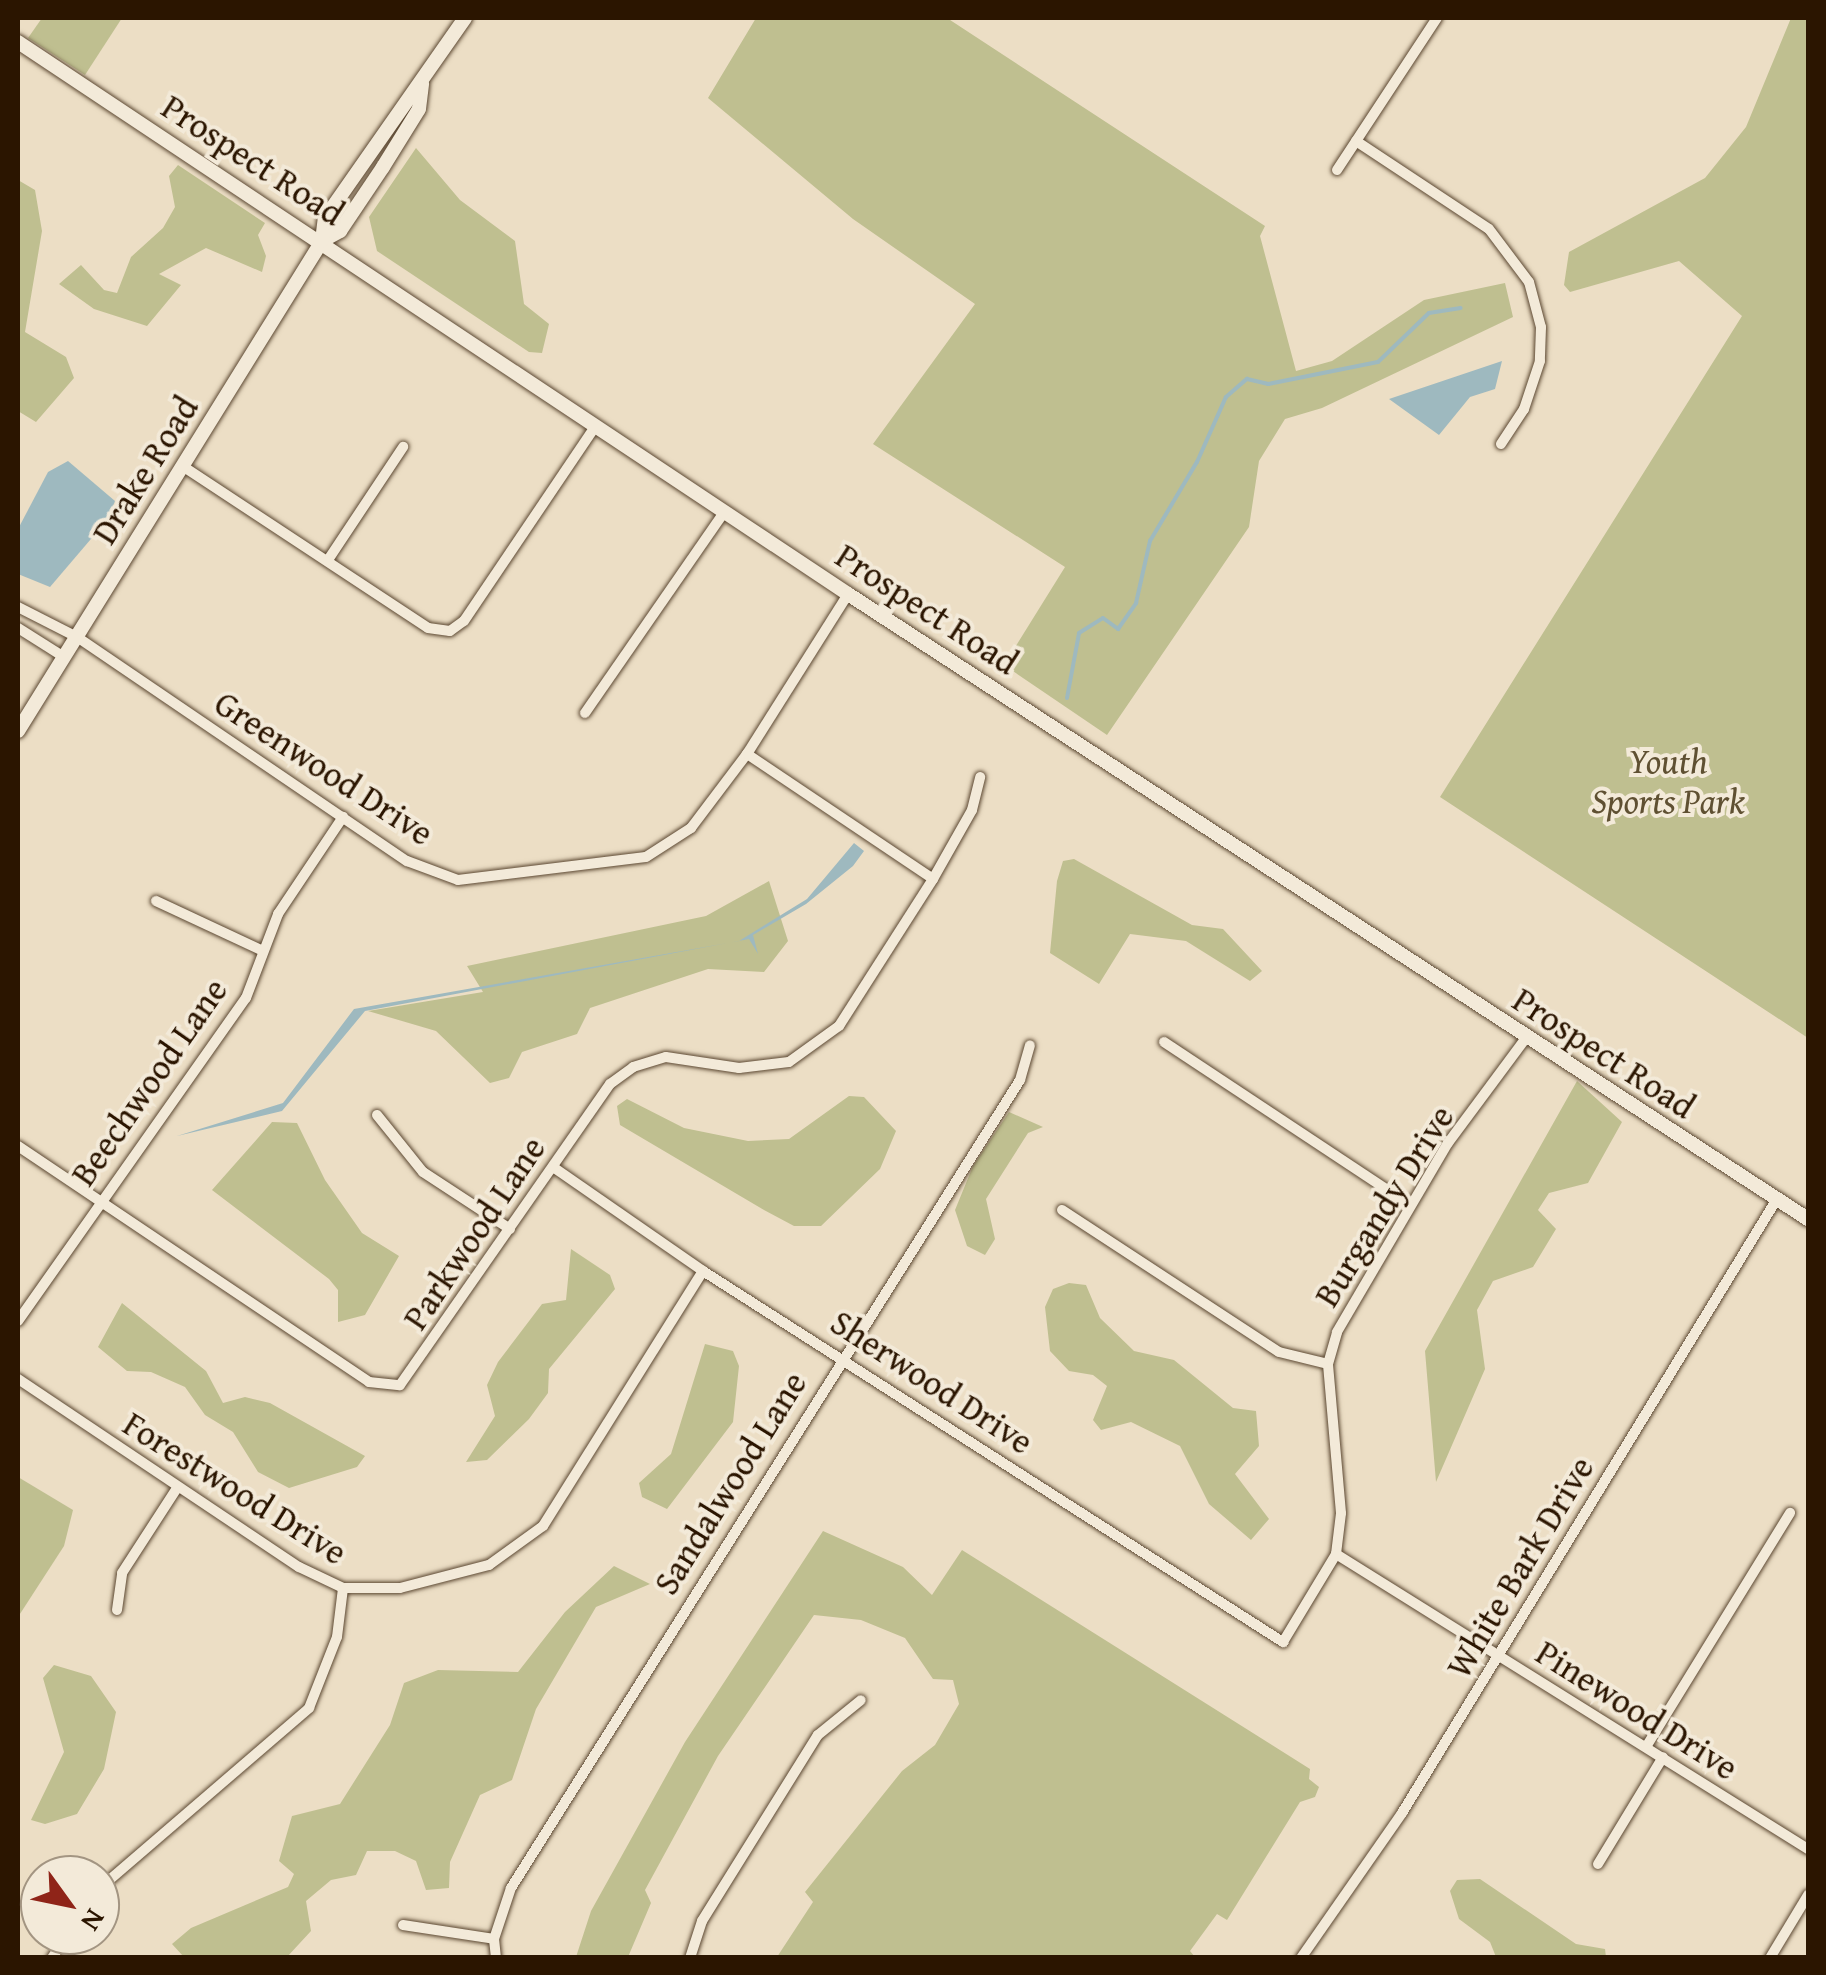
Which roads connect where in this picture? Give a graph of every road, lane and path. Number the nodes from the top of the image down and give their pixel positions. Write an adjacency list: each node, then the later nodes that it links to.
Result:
1 (465, 18): 4 (street, Drake Road)
2 (1437, 18): 5 (street)
3 (18, 42): 7 (street, Prospect Road)
4 (422, 83): 7 (street, Drake Road); 7 (street, Drake Road)
5 (1356, 141): 6 (street); 9 (street)
6 (1336, 170)
7 (322, 240): 8 (street, Prospect Road); 11 (street, Drake Road)
8 (595, 427): 12 (street, Prospect Road); 13 (street)
9 (1501, 444)
10 (404, 447): 13 (street)
11 (184, 467): 13 (street); 17 (street, Drake Road)
12 (724, 512): 14 (street, Prospect Road); 19 (street)
13 (328, 560)
14 (848, 594): 21 (street, Greenwood Drive); 27 (street, Prospect Road)
15 (18, 607): 17 (street, Greenwood Drive)
16 (18, 628): 18 (street)
17 (77, 637): 18 (street, Drake Road); 23 (street, Greenwood Drive)
18 (64, 656): 20 (street, Drake Road)
19 (585, 713)
20 (18, 731)
21 (747, 754): 23 (street, Greenwood Drive); 24 (street)
22 (980, 777): 24 (street, Parkwood Lane)
23 (343, 817): 26 (street, Beechwood Lane)
24 (934, 879): 32 (street, Parkwood Lane)
25 (156, 901): 26 (street)
26 (263, 951): 34 (street, Beechwood Lane)
27 (1526, 1038): 33 (street, Prospect Road); 35 (street, Burgandy Drive)
28 (1164, 1042): 35 (street)
29 (1030, 1045): 41 (street, Sandalwood Lane)
30 (377, 1116): 38 (street)
31 (18, 1146): 34 (street, Parkwood Lane)
32 (553, 1167): 38 (street, Parkwood Lane); 39 (street, Sherwood Drive)
33 (1777, 1199): 37 (street, Prospect Road); 50 (street, White Bark Drive)
34 (99, 1202): 38 (street, Parkwood Lane); 40 (street, Beechwood Lane)
35 (1410, 1205): 42 (street, Burgandy Drive)
36 (1062, 1210): 42 (street)
37 (1808, 1219)
38 (510, 1230)
39 (703, 1272): 41 (street, Sherwood Drive); 47 (street, Forestwood Drive)
40 (18, 1321)
41 (841, 1356): 49 (street, Sherwood Drive); 59 (street, Sandalwood Lane)
42 (1328, 1364): 46 (street, Burgandy Drive)
43 (18, 1379): 44 (street, Forestwood Drive)
44 (178, 1488): 47 (street, Forestwood Drive); 48 (street)
45 (1790, 1512): 52 (street)
46 (1336, 1554): 49 (street, Burgandy Drive); 50 (street, Pinewood Drive)
47 (343, 1588): 56 (street)
48 (118, 1610)
49 (1283, 1642)
50 (1498, 1656): 52 (street, Pinewood Drive); 62 (street, White Bark Drive)
51 (862, 1700): 61 (street)
52 (1646, 1746): 53 (street, Pinewood Drive)
53 (1662, 1757): 54 (street, Pinewood Drive); 55 (street)
54 (1808, 1848)
55 (1598, 1864)
56 (120, 1871)
57 (1808, 1895): 63 (street)
58 (402, 1925): 59 (street)
59 (494, 1939): 60 (street, Sandalwood Lane)
60 (496, 1958)
61 (690, 1958)
62 (1301, 1958)
63 (1770, 1958)

